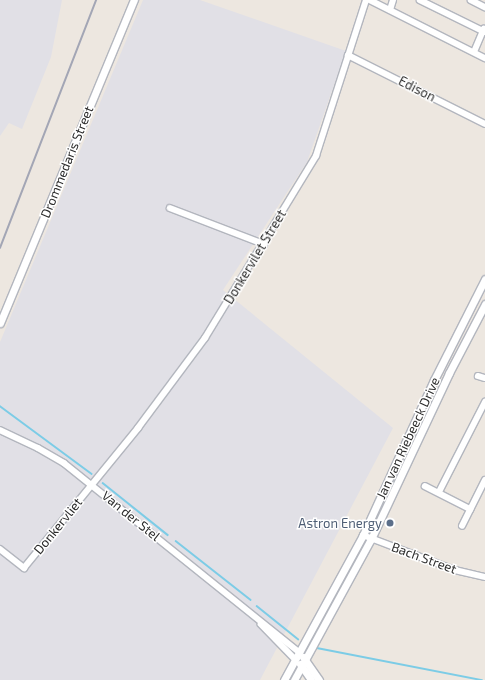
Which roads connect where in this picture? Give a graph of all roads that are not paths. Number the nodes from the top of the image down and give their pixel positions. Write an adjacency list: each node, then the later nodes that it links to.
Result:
1 (134, 0): 18 (main road, Drommedaris Street)
2 (366, 0): 11 (street, Donkervilet Street)
3 (370, 0): 8 (street)
4 (393, 0): 8 (street)
5 (420, 0): 9 (street)
6 (471, 0): 7 (street)
7 (485, 7)
8 (390, 10): 10 (street)
9 (484, 31): 10 (street)
10 (474, 52): 12 (street)
11 (348, 55): 13 (street, Edison); 15 (street, Donkervilet Street)
12 (485, 58)
13 (485, 124)
14 (170, 208): 15 (street)
15 (264, 244): 24 (street, Donkervilet Street)
16 (485, 279): 29 (main road, Jan van Riebeeck Drive)
17 (485, 304): 30 (main road, Jan van Riebeeck Drive)
18 (0, 323)
19 (478, 376): 20 (street)
20 (485, 378)
21 (485, 402): 26 (street)
22 (0, 430): 24 (street, Van der Stel)
23 (485, 480): 27 (street)
24 (91, 484): 31 (street, Donkervliet); 33 (street, Van der Stel)
25 (425, 486): 26 (street)
26 (439, 492): 27 (street)
27 (470, 509): 28 (street)
28 (462, 526)
29 (364, 535): 30 (street, Bach Street); 35 (main road, Jan van Riebeeck Drive)
30 (371, 539): 32 (street, Bach Street); 34 (main road, Jan van Riebeeck Drive)
31 (0, 549)
32 (485, 576)
33 (253, 615): 35 (street, Van der Stel); 36 (street, Van der Stel)
34 (311, 651): 37 (main road, Jan van Riebeeck Drive); 38 (main road)
35 (299, 652): 36 (main road, Jan van Riebeeck Drive); 37 (main road, Van der Stel)
36 (295, 659): 37 (main road, Van der Stel); 39 (main road, Jan van Riebeeck Drive)
37 (304, 663): 38 (main road, Van der Stel); 40 (main road, Jan van Riebeeck Drive)
38 (315, 678)
39 (284, 680)
40 (294, 680)

